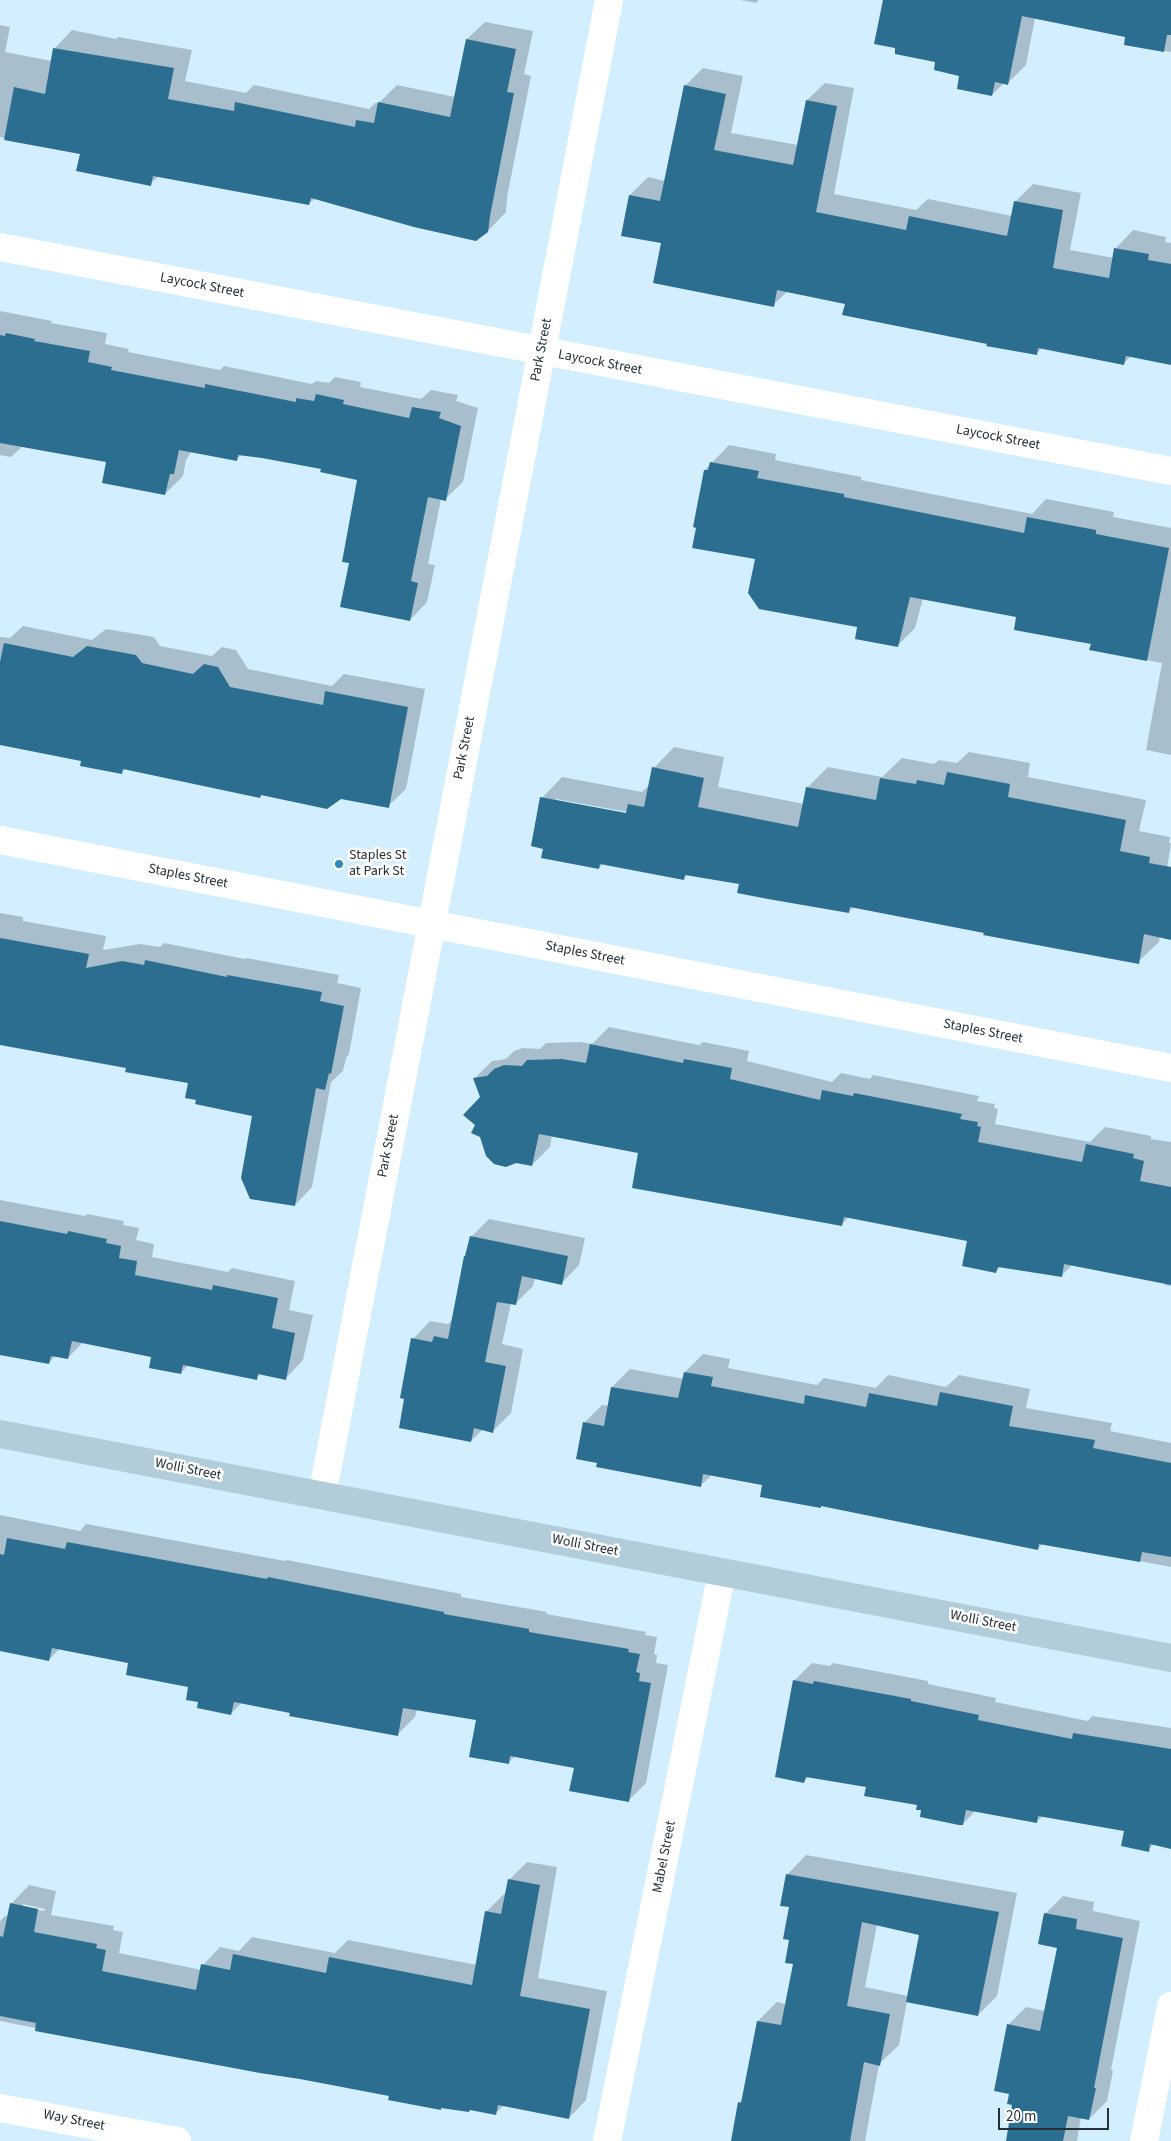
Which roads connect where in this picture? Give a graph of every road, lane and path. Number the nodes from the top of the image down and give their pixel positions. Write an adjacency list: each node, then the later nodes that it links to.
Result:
1 (609, 0): 3 (street, Park Street)
2 (0, 247): 3 (street, Laycock Street)
3 (541, 352): 4 (street, Laycock Street); 6 (street, Park Street)
4 (1171, 471)
5 (0, 840): 6 (street, Staples Street)
6 (432, 924): 7 (street, Staples Street); 9 (street, Park Street)
7 (1171, 1068)
8 (0, 1434): 9 (street, Wolli Street)
9 (322, 1496): 10 (street, Wolli Street)
10 (722, 1572): 11 (street, Wolli Street); 15 (street, Mabel Street)
11 (1171, 1658)
12 (1171, 2006): 16 (street)
13 (0, 2108): 14 (street, Way Street)
14 (177, 2141)
15 (607, 2141)
16 (1144, 2141)

